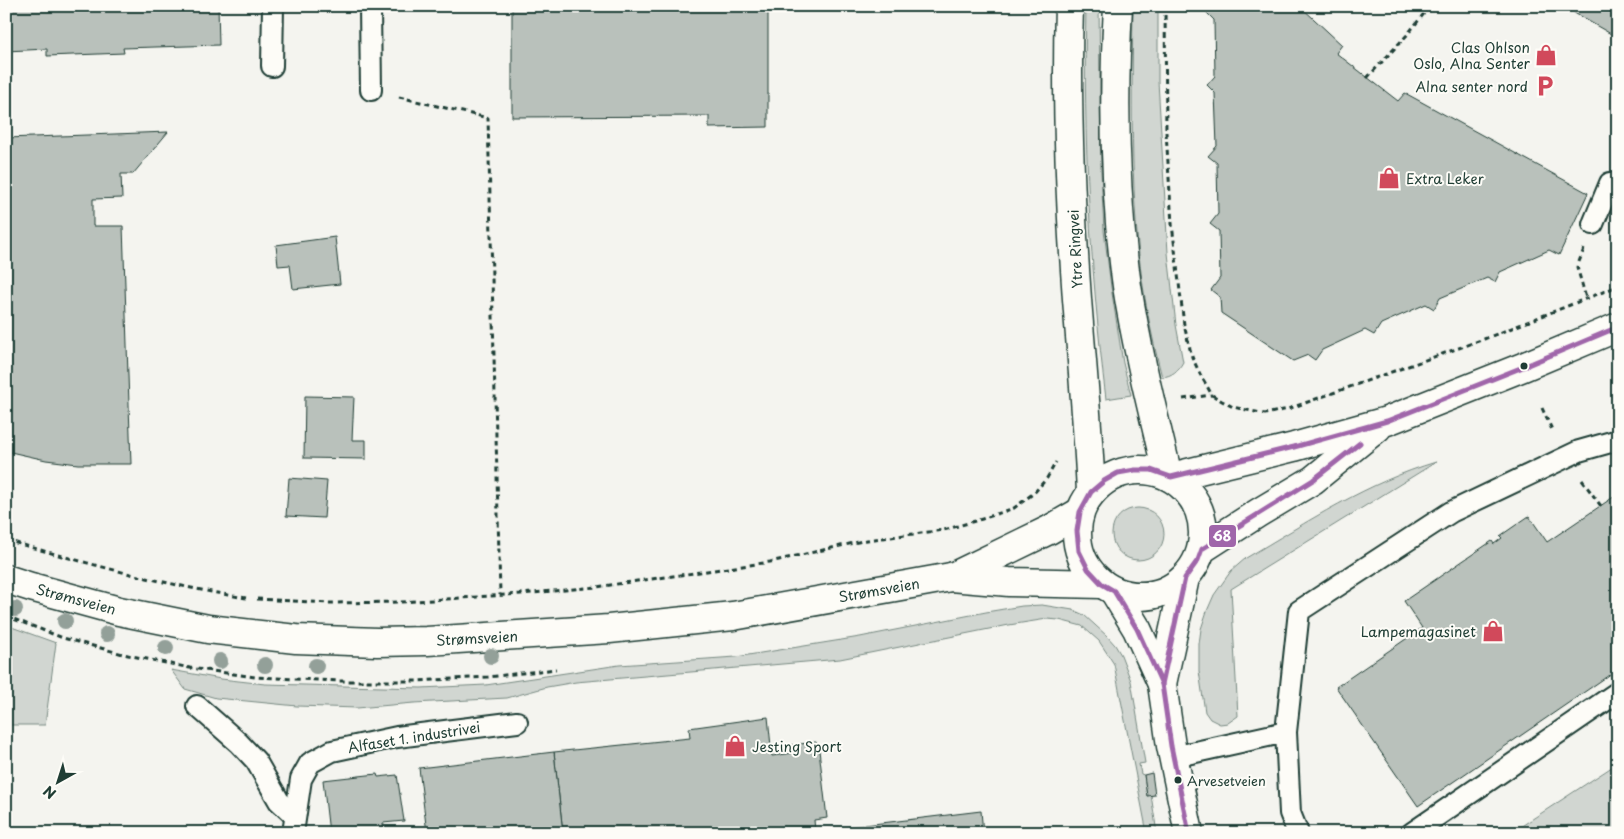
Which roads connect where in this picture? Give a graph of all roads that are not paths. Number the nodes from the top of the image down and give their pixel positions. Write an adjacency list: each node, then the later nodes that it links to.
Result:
1 (273, 6): 5 (lane)
2 (370, 6): 6 (lane)
3 (1068, 6): 13 (main road, Ytre Ringvei)
4 (1118, 6): 12 (main road)
5 (272, 66)
6 (371, 90)
7 (1610, 183): 8 (lane)
8 (1593, 224)
9 (1618, 327): 10 (main road)
10 (1387, 421): 12 (main road); 14 (main road)
11 (1618, 440): 23 (lane)
12 (1169, 477): 13 (main road); 14 (main road)
13 (1086, 502): 15 (main road, Strømsveien); 18 (main road)
14 (1202, 549): 16 (main road)
15 (951, 577): 17 (main road, Strømsveien); 18 (main road, Strømsveien)
16 (1185, 578): 18 (main road); 19 (main road)
17 (6, 579)
18 (1108, 587): 19 (main road)
19 (1162, 684): 24 (main road)
20 (1618, 692): 28 (lane)
21 (197, 706): 25 (lane, Alfaset 1. industrivei)
22 (517, 722): 25 (lane, Alfaset 1. industrivei)
23 (1286, 732): 24 (lane); 27 (lane)
24 (1174, 756): 26 (main road)
25 (294, 824)
26 (1189, 833)
27 (1298, 833)
28 (1412, 833)

